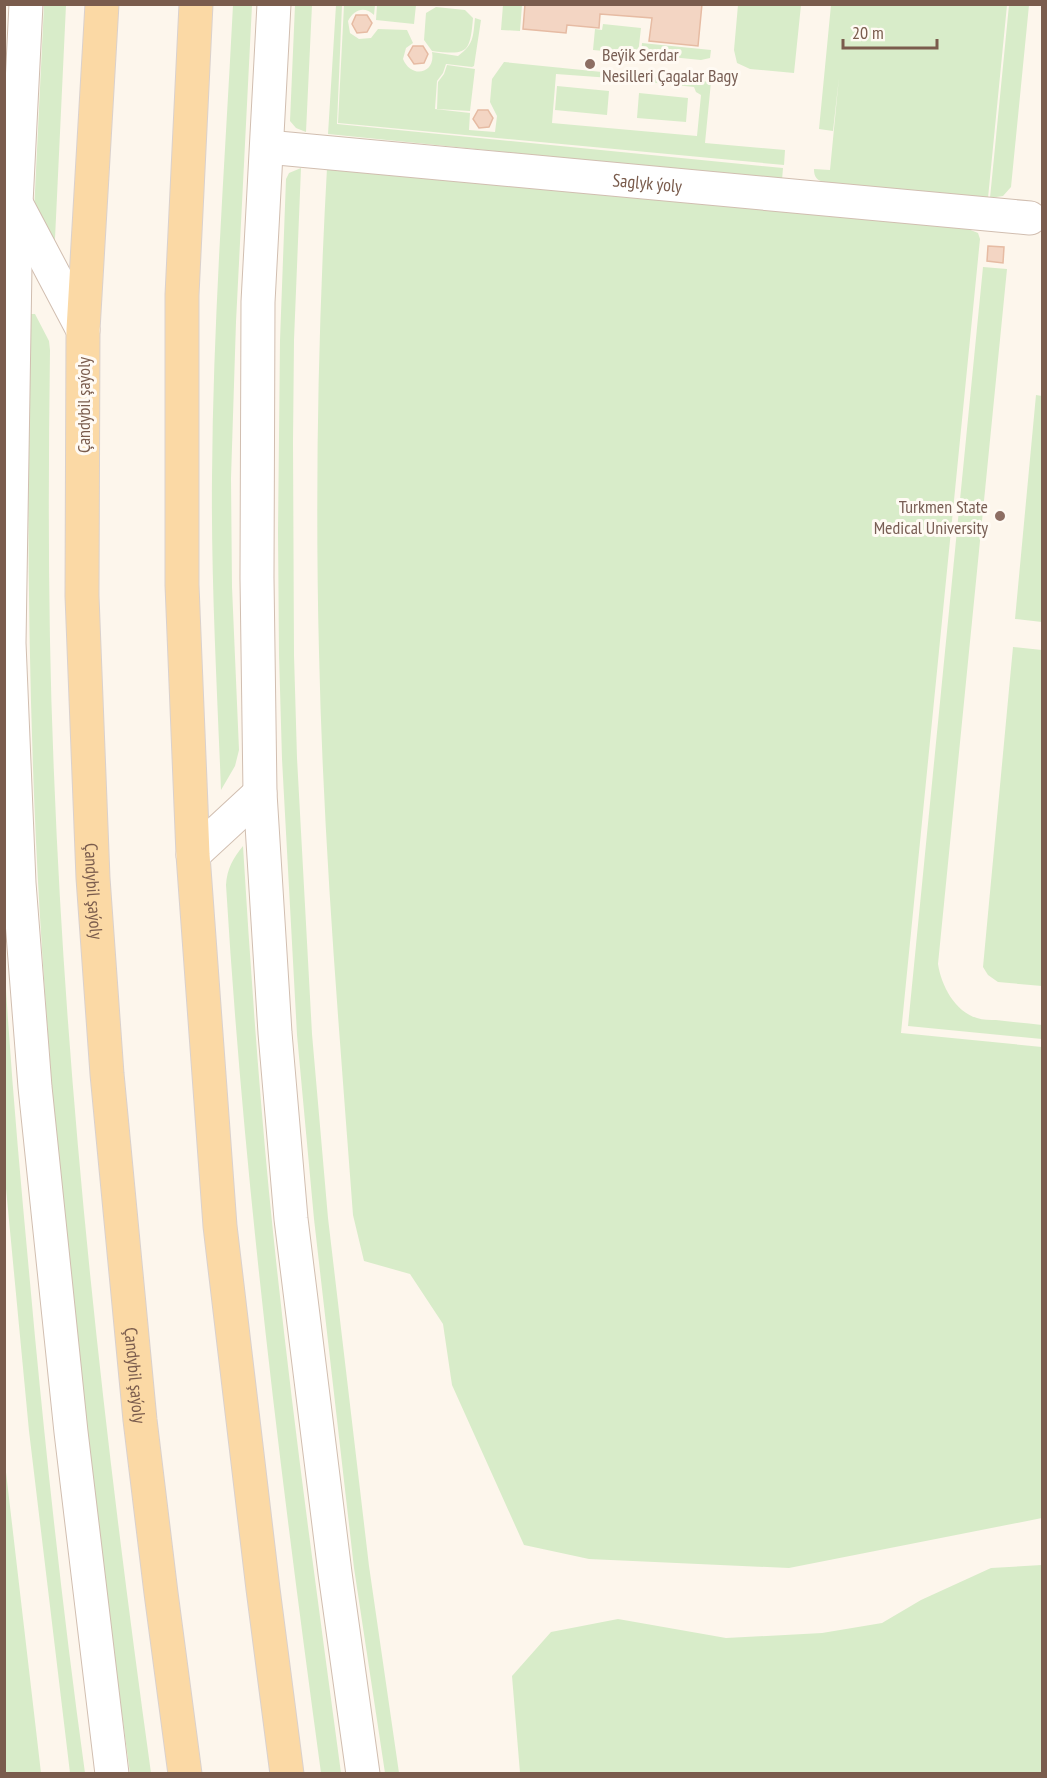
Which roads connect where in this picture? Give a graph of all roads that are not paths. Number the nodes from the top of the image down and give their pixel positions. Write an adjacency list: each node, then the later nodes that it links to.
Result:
1 (26, 4): 6 (street)
2 (102, 4): 8 (main road, Çandybil şaýoly)
3 (196, 4): 10 (main road)
4 (274, 4): 5 (street)
5 (267, 147): 7 (street, Saglyk ýoly); 9 (street)
6 (16, 203): 8 (street); 11 (street)
7 (1030, 218)
8 (83, 330): 12 (main road, Çandybil şaýoly)
9 (260, 793): 10 (street); 14 (street)
10 (193, 855): 13 (main road)
11 (112, 1773)
12 (185, 1773)
13 (287, 1773)
14 (363, 1773)

